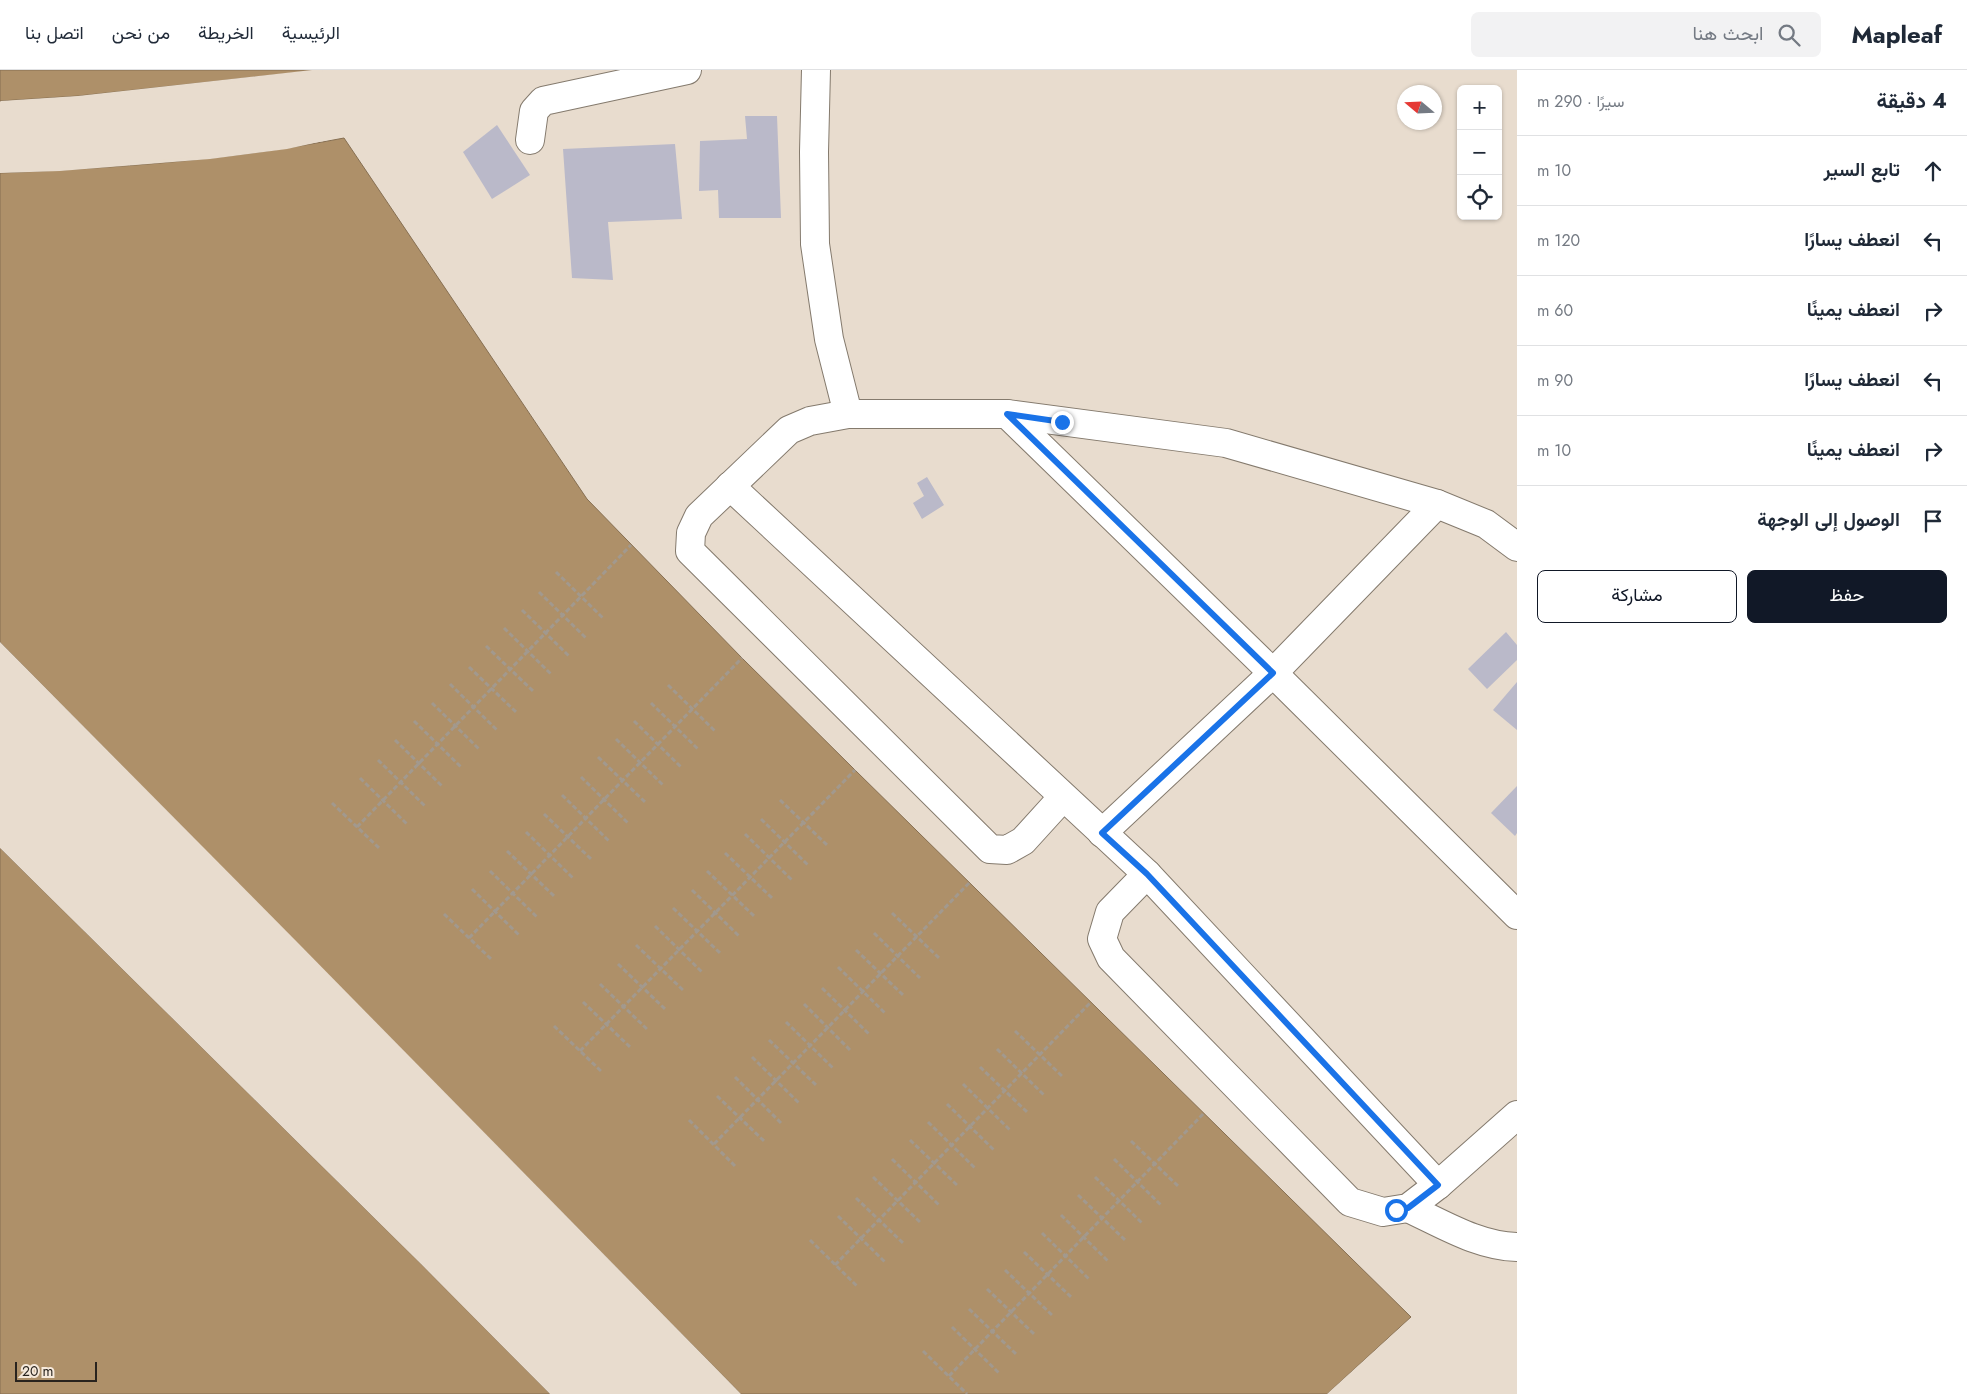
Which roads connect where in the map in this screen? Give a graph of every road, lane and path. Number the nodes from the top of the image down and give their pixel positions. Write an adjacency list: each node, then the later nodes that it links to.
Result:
1 (687, 70): 3 (lane)
2 (816, 70): 4 (lane)
3 (530, 140)
4 (848, 414): 5 (lane); 6 (lane)
5 (1007, 414): 7 (lane); 20 (lane)
6 (730, 486): 46 (lane); 46 (lane)
7 (1437, 504): 9 (lane); 20 (lane)
8 (631, 545): 56 (path)
9 (1517, 547)
10 (556, 572): 13 (path)
11 (539, 592): 15 (path)
12 (522, 610): 17 (path)
13 (603, 618)
14 (504, 628): 21 (path)
15 (586, 638)
16 (486, 646): 24 (path)
17 (569, 656)
18 (742, 658): 93 (path)
19 (469, 666): 27 (path)
20 (1273, 673): 58 (lane); 85 (lane)
21 (551, 674)
22 (450, 684): 30 (path)
23 (668, 685): 31 (path)
24 (533, 691)
25 (432, 703): 34 (path)
26 (651, 703): 35 (path)
27 (516, 712)
28 (634, 721): 39 (path)
29 (414, 722): 38 (path)
30 (497, 730)
31 (715, 731)
32 (616, 739): 43 (path)
33 (395, 740): 44 (path)
34 (479, 749)
35 (698, 749)
36 (598, 757): 48 (path)
37 (378, 760): 50 (path)
38 (460, 767)
39 (681, 767)
40 (855, 770): 54 (path)
41 (581, 777): 53 (path)
42 (360, 778): 55 (path)
43 (663, 785)
44 (442, 786)
45 (562, 795): 60 (path)
46 (1064, 798): 58 (lane)
47 (780, 800): 54 (path)
48 (645, 802)
49 (332, 803): 56 (path)
50 (425, 806)
51 (544, 814): 67 (path)
52 (760, 819): 61 (path)
53 (628, 823)
54 (804, 823): 61 (path); 62 (path)
55 (407, 824)
56 (357, 827): 63 (path)
57 (526, 832): 73 (path)
58 (1102, 833): 71 (lane)
59 (745, 834): 66 (path)
60 (609, 841)
61 (785, 842): 66 (path); 68 (path)
62 (827, 846)
63 (379, 848)
64 (507, 851): 79 (path)
65 (725, 853): 72 (path)
66 (769, 858): 72 (path); 74 (path)
67 (591, 859)
68 (808, 865)
69 (490, 871): 87 (path)
70 (707, 871): 78 (path)
71 (1147, 874): 157 (lane); 164 (lane)
72 (750, 877): 78 (path); 80 (path)
73 (572, 878)
74 (792, 880)
75 (970, 882): 149 (path)
76 (472, 889): 91 (path)
77 (692, 890): 82 (path)
78 (732, 895): 82 (path); 86 (path)
79 (554, 896)
80 (772, 898)
81 (673, 908): 89 (path)
82 (715, 913): 89 (path); 92 (path)
83 (892, 913): 98 (path)
84 (444, 914): 93 (path)
85 (1517, 915)
86 (754, 916)
87 (537, 917)
88 (655, 926): 95 (path)
89 (697, 932): 95 (path); 97 (path)
90 (874, 932): 104 (path)
91 (519, 935)
92 (739, 936)
93 (469, 938): 99 (path)
94 (636, 945): 102 (path)
95 (679, 950): 102 (path); 103 (path)
96 (856, 950): 109 (path)
97 (720, 953)
98 (939, 958)
99 (491, 959)
100 (618, 964): 106 (path)
101 (838, 967): 115 (path)
102 (661, 969): 106 (path); 108 (path)
103 (702, 972)
104 (920, 978)
105 (600, 984): 113 (path)
106 (642, 987): 113 (path); 114 (path)
107 (822, 988): 121 (path)
108 (684, 990)
109 (903, 995)
110 (583, 1002): 117 (path)
111 (1091, 1002): 177 (path)
112 (804, 1004): 125 (path)
113 (624, 1006): 117 (path); 119 (path)
114 (665, 1009)
115 (885, 1013)
116 (786, 1022): 129 (path)
117 (606, 1024): 123 (path); 126 (path)
118 (554, 1026): 126 (path)
119 (648, 1030)
120 (1015, 1032): 132 (path)
121 (869, 1034)
122 (769, 1040): 134 (path)
123 (630, 1047)
124 (997, 1049): 135 (path)
125 (850, 1050)
126 (580, 1051): 130 (path)
127 (752, 1057): 137 (path)
128 (980, 1067): 139 (path)
129 (833, 1068)
130 (602, 1072)
131 (735, 1077): 144 (path)
132 (1063, 1077)
133 (963, 1084): 145 (path)
134 (816, 1085)
135 (1044, 1095)
136 (717, 1096): 147 (path)
137 (799, 1103)
138 (947, 1104): 150 (path)
139 (1027, 1112)
140 (1204, 1113): 190 (path)
141 (1517, 1115): 157 (lane)
142 (689, 1120): 149 (path)
143 (928, 1122): 154 (path)
144 (781, 1123)
145 (1010, 1130)
146 (910, 1140): 158 (path)
147 (764, 1141)
148 (1131, 1141): 159 (path)
149 (714, 1144): 153 (path)
150 (994, 1150)
151 (892, 1159): 162 (path)
152 (1114, 1159): 163 (path)
153 (736, 1166)
154 (975, 1168)
155 (1096, 1177): 168 (path)
156 (873, 1178): 167 (path)
157 (1438, 1185): 164 (lane)
158 (958, 1186)
159 (1178, 1186)
160 (1078, 1195): 171 (path)
161 (856, 1198): 172 (path)
162 (939, 1205)
163 (1161, 1205)
164 (1408, 1208): 173 (lane)
165 (838, 1216): 176 (path)
166 (1061, 1216): 175 (path)
167 (921, 1223)
168 (1142, 1223)
169 (1042, 1233): 179 (path)
170 (810, 1240): 177 (path)
171 (1125, 1240)
172 (903, 1243)
173 (1517, 1247)
174 (1024, 1252): 182 (path)
175 (1108, 1261)
176 (885, 1262)
177 (835, 1265): 180 (path)
178 (1005, 1270): 184 (path)
179 (1088, 1278)
180 (857, 1286)
181 (987, 1289): 186 (path)
182 (1071, 1297)
183 (969, 1309): 188 (path)
184 (1052, 1316)
185 (952, 1327): 189 (path)
186 (1034, 1334)
187 (923, 1351): 190 (path)
188 (1016, 1354)
189 (999, 1373)
190 (949, 1376): 191 (path)
191 (968, 1394)

